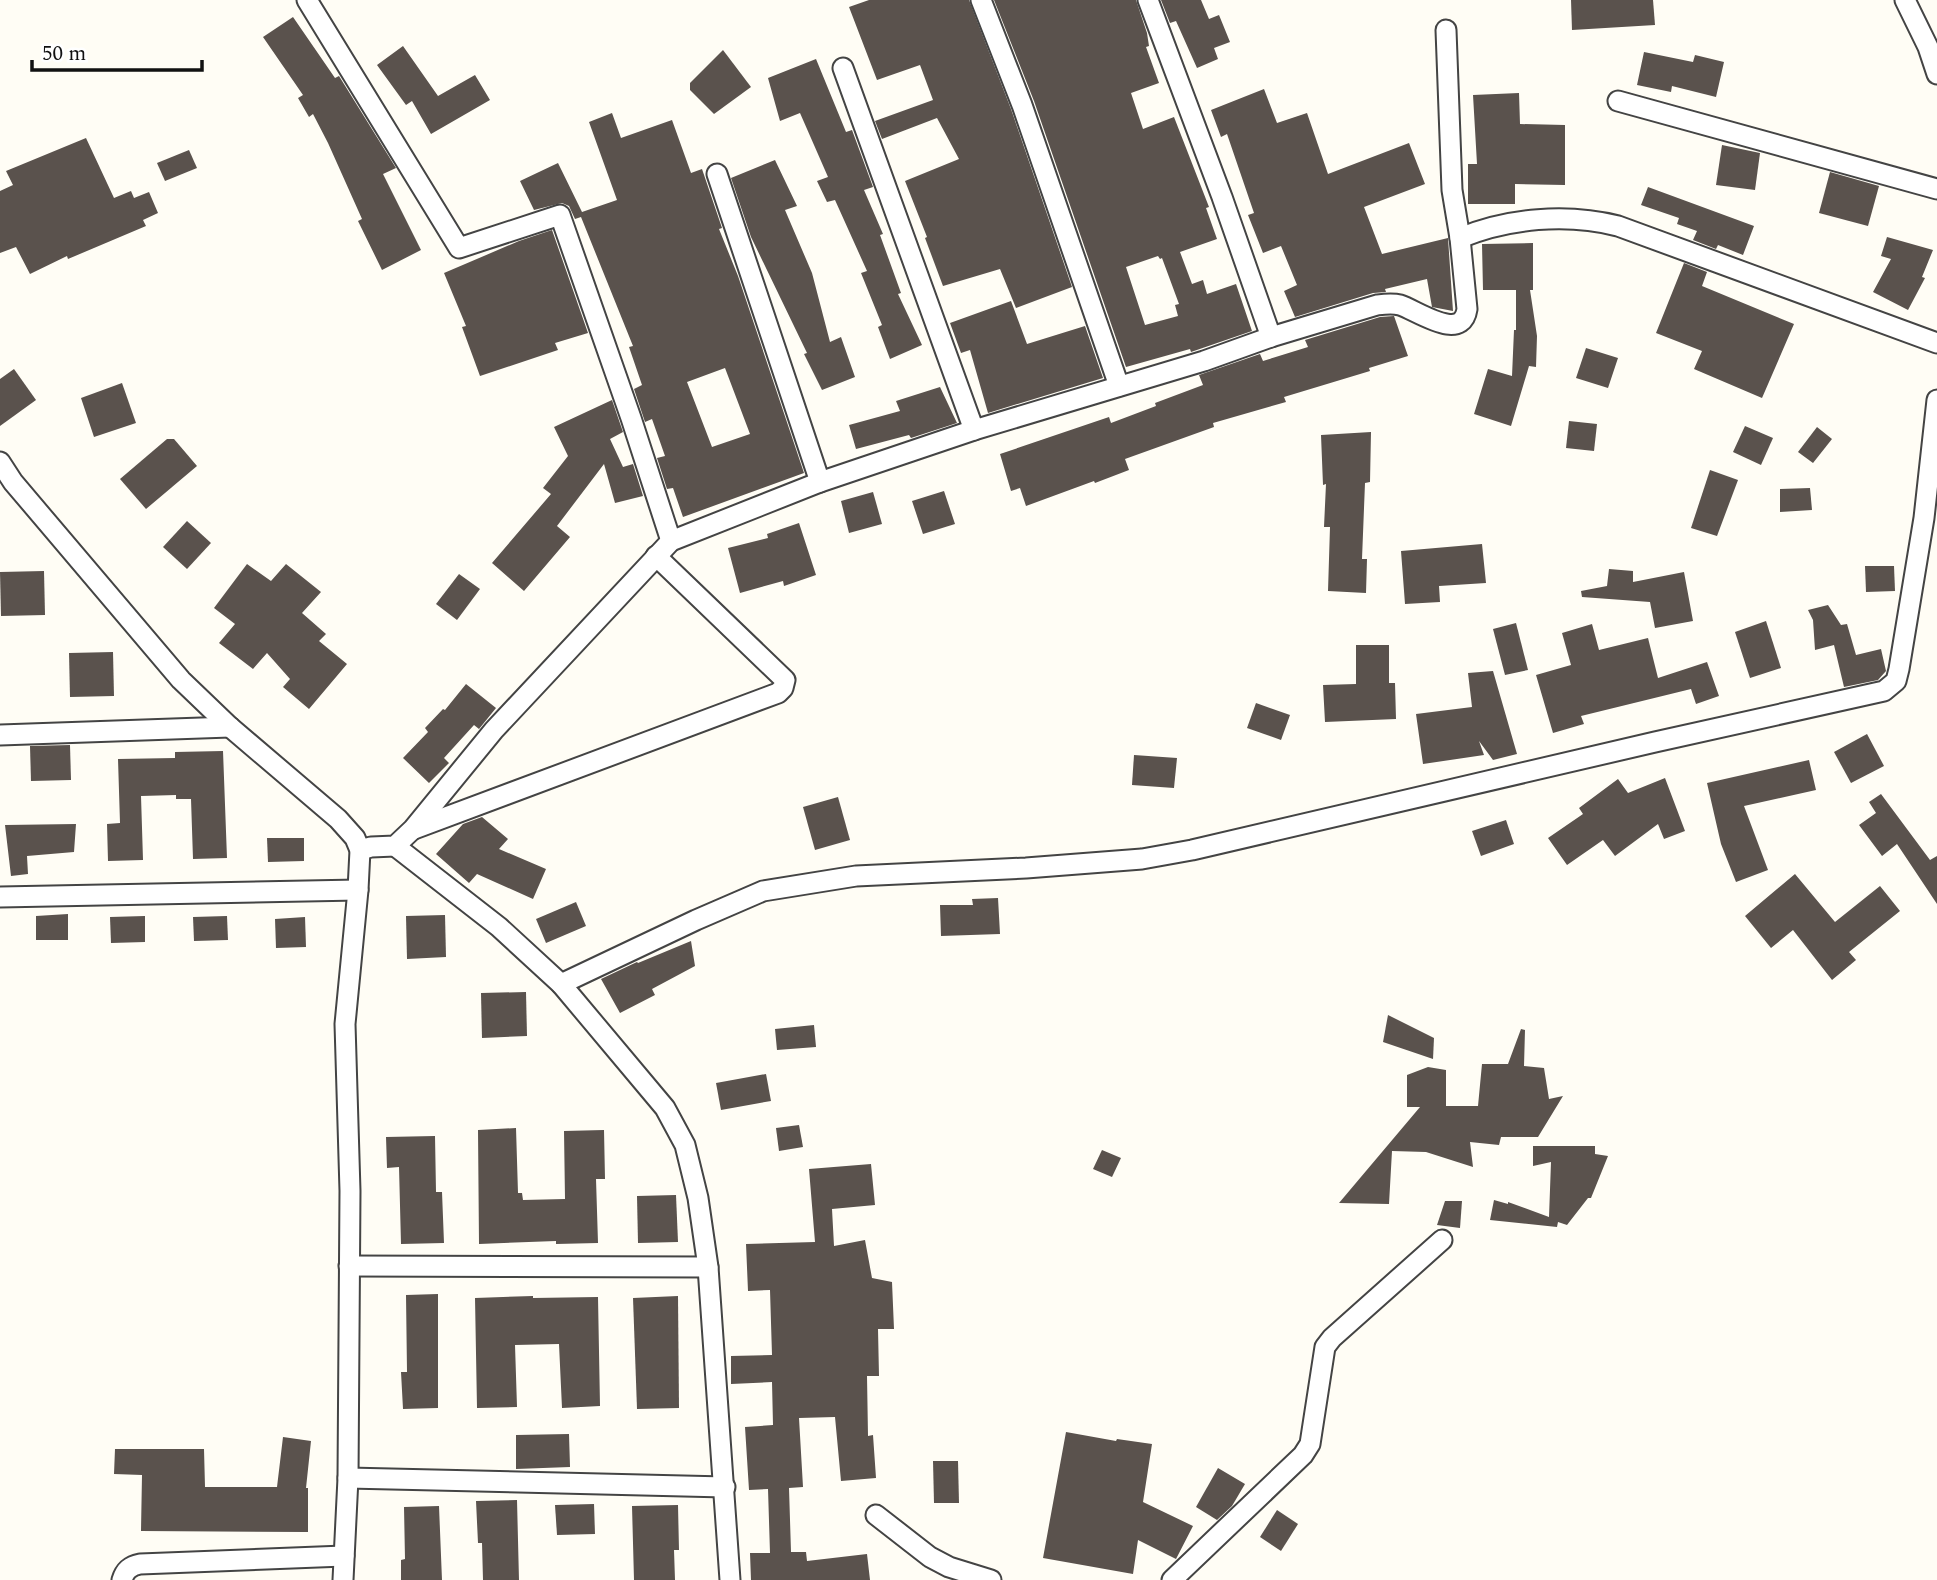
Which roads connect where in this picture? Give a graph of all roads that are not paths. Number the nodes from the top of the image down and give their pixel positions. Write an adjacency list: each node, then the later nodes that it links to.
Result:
1 (307, 0): 19 (street)
2 (981, 0): 14 (street)
3 (1148, 0): 12 (street)
4 (1905, 0): 7 (street)
5 (1446, 30): 11 (street)
6 (843, 68): 16 (street)
7 (1937, 74)
8 (1618, 101): 10 (street)
9 (718, 174): 18 (street)
10 (1937, 189)
11 (1460, 238): 12 (street); 13 (street)
12 (1271, 337): 14 (street)
13 (1937, 343)
14 (1119, 386): 16 (street)
15 (1937, 400): 28 (street)
16 (974, 430): 18 (street)
17 (0, 462): 21 (street)
18 (820, 482): 19 (street)
19 (671, 541): 20 (street)
20 (656, 556): 23 (street); 23 (street)
21 (230, 727): 22 (street); 25 (street)
22 (0, 735)
23 (413, 830): 24 (street)
24 (395, 846): 25 (street); 28 (street)
25 (360, 850): 26 (street)
26 (359, 890): 27 (street); 30 (street)
27 (0, 897)
28 (561, 984): 31 (street)
29 (1442, 1240): 40 (street)
30 (349, 1266): 31 (street); 32 (street)
31 (708, 1267): 33 (street)
32 (348, 1478): 33 (street); 35 (street)
33 (725, 1487): 38 (street)
34 (876, 1515): 39 (street)
35 (344, 1556): 36 (street); 37 (street)
36 (122, 1580)
37 (343, 1580)
38 (730, 1580)
39 (991, 1580)
40 (1172, 1580)

